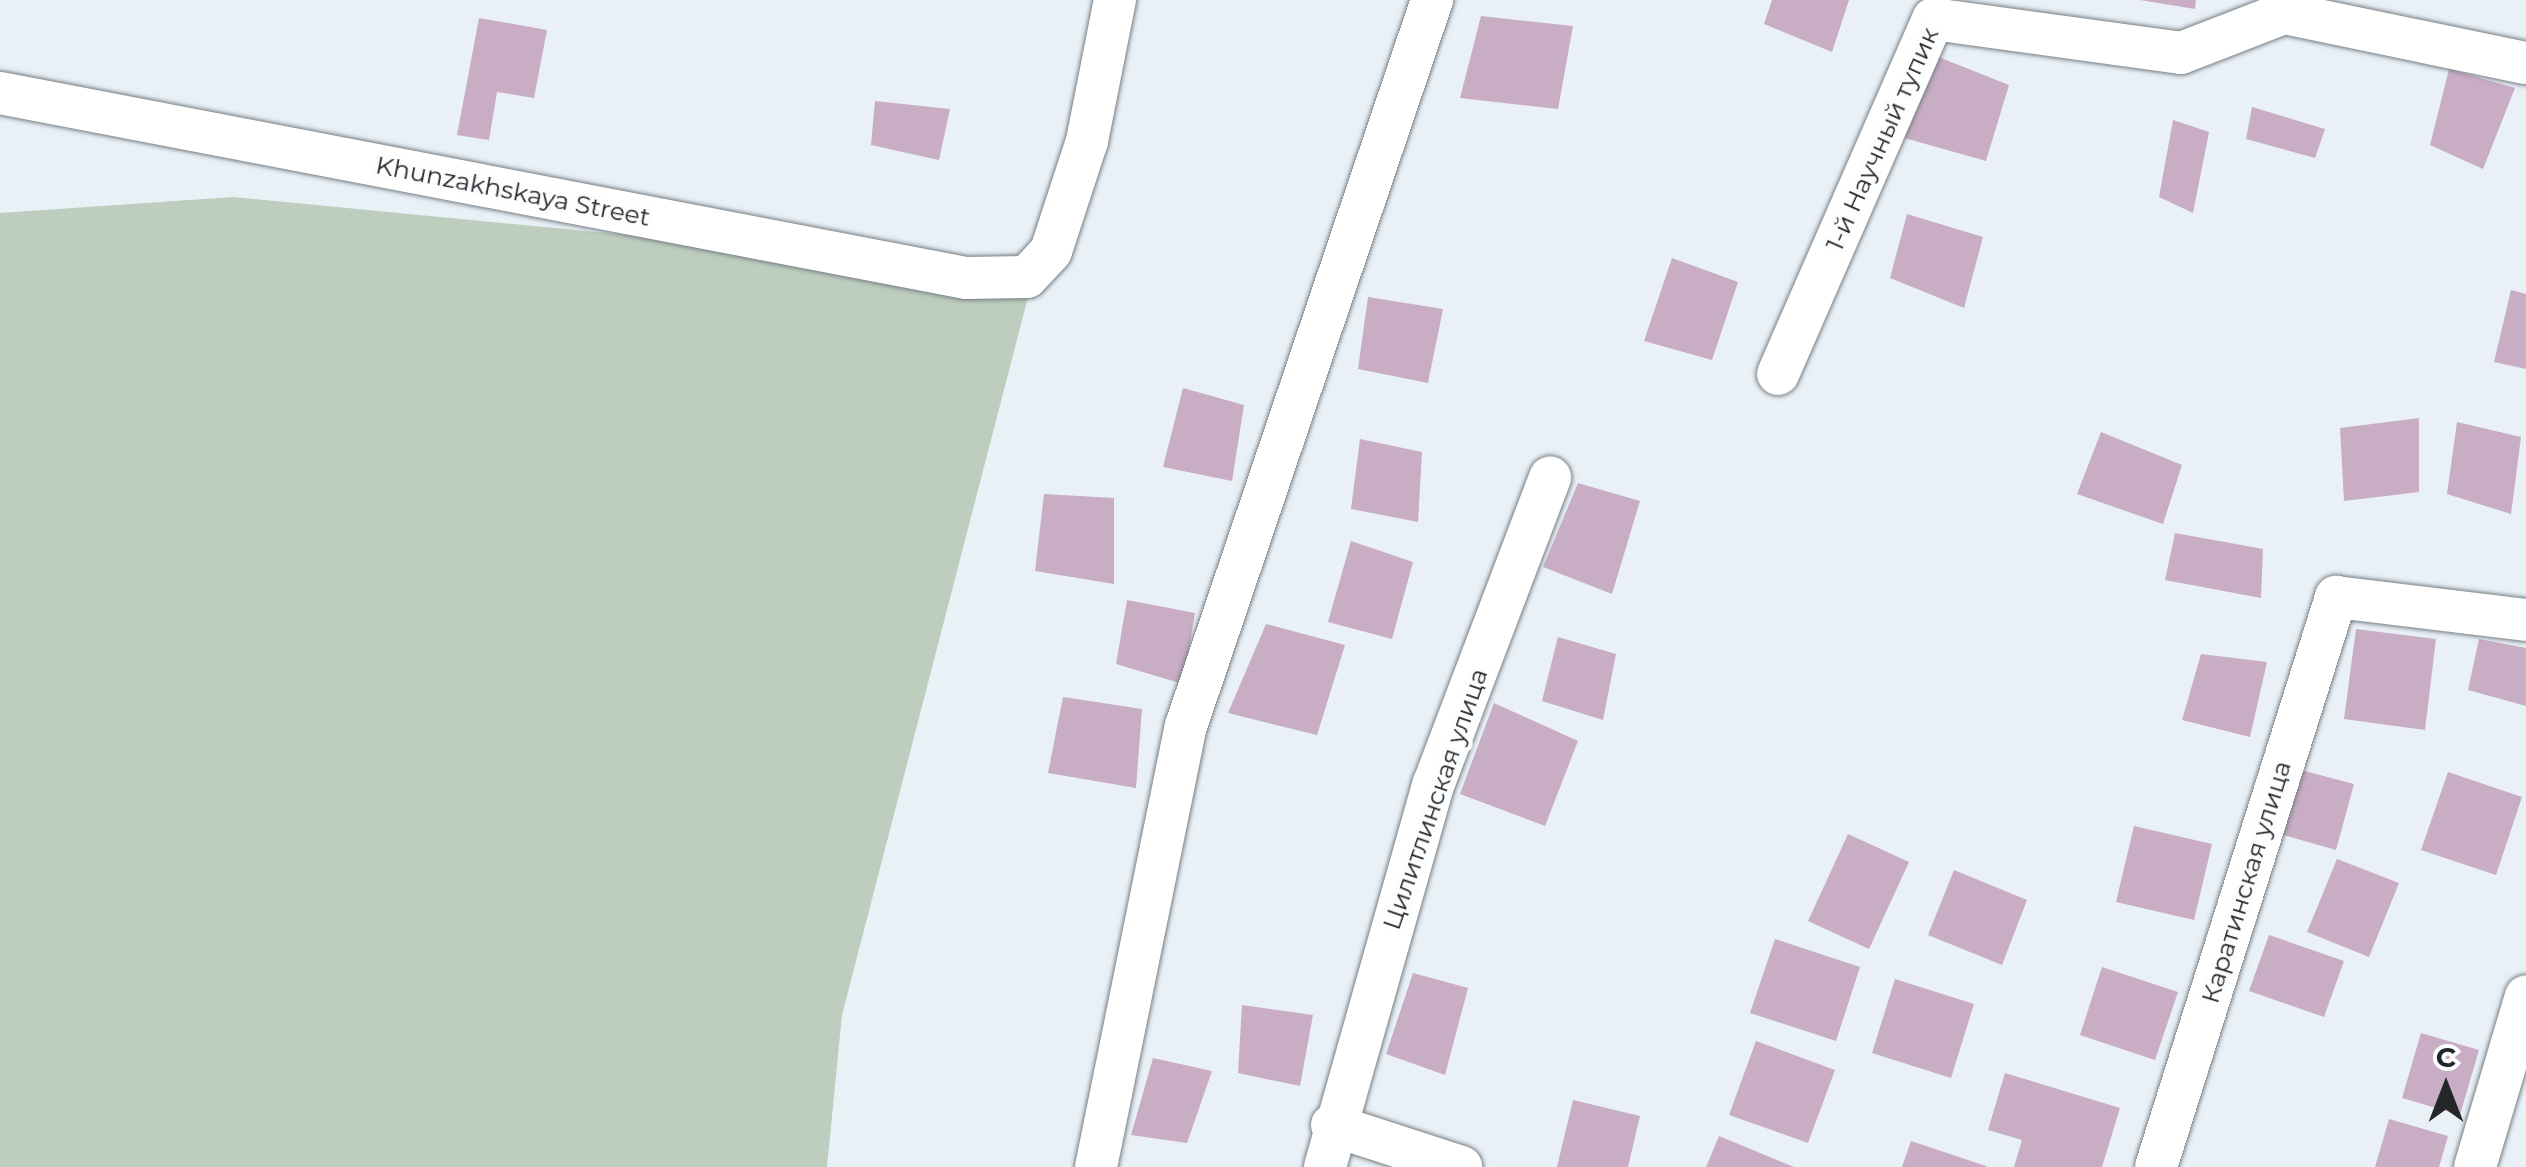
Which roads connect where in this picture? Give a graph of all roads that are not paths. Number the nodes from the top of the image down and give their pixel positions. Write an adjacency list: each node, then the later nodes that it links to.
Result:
1 (1115, 0): 4 (street, Khunzakhskaya Street)
2 (1432, 0): 10 (street)
3 (2526, 64): 5 (street, 1-й Научный тупик)
4 (0, 93)
5 (1778, 374)
6 (1550, 477): 9 (street, Цилитлинская улица)
7 (2526, 620): 13 (street, Каратинская улица)
8 (2526, 996): 14 (street)
9 (1332, 1126): 11 (street, Цилитлинская улица); 12 (street)
10 (1096, 1167)
11 (1325, 1167)
12 (1461, 1167)
13 (2156, 1167)
14 (2474, 1167)

